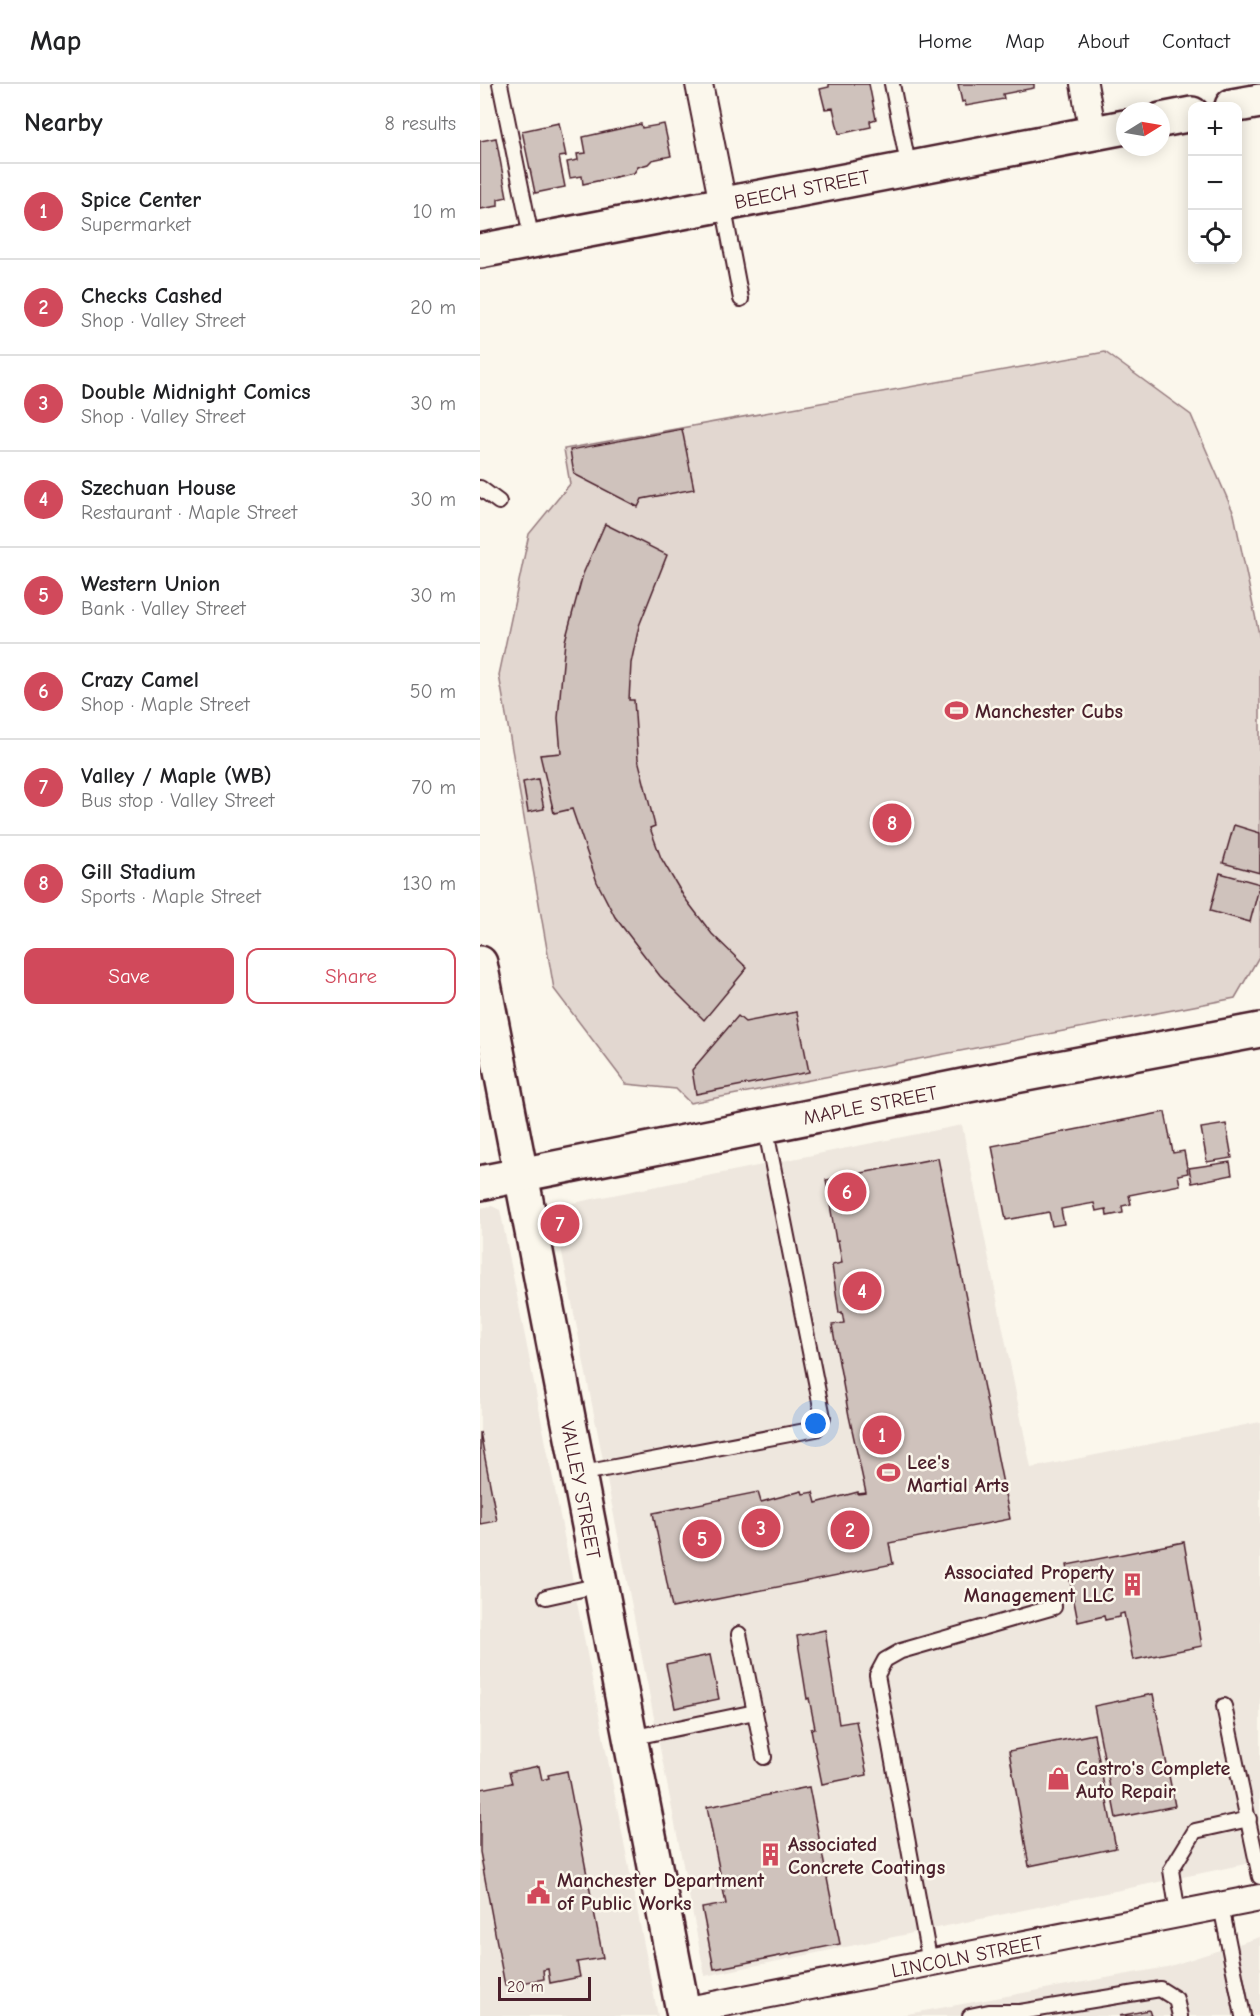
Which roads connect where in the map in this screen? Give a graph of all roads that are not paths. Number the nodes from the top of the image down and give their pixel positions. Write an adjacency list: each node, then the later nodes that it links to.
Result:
1 (500, 84): 13 (lane)
2 (699, 84): 12 (street)
3 (892, 84): 11 (lane)
4 (1084, 84): 10 (street)
5 (1260, 101): 6 (main road)
6 (1242, 104)
7 (1188, 115): 8 (main road)
8 (1170, 118)
9 (1116, 129): 10 (main road, BEECH STREET)
10 (1093, 133): 11 (main road, BEECH STREET)
11 (909, 169): 12 (main road, BEECH STREET)
12 (723, 204): 13 (main road, BEECH STREET); 15 (lane)
13 (533, 242): 14 (main road, BEECH STREET)
14 (480, 251)
15 (741, 299)
16 (480, 488): 17 (lane)
17 (499, 502)
18 (480, 963): 21 (main road, VALLEY STREET)
19 (1260, 1030): 20 (main road, MAPLE STREET)
20 (765, 1126): 21 (main road, MAPLE STREET); 23 (lane)
21 (521, 1176): 22 (main road, MAPLE STREET); 23 (main road, VALLEY STREET)
22 (480, 1183)
23 (578, 1474): 24 (main road, VALLEY STREET)
24 (600, 1585): 25 (lane); 30 (main road, VALLEY STREET)
25 (546, 1598)
26 (1054, 1607): 37 (lane)
27 (739, 1634): 29 (lane)
28 (1224, 1706): 32 (lane)
29 (755, 1712): 30 (lane); 31 (lane)
30 (630, 1738): 38 (main road, VALLEY STREET)
31 (764, 1757)
32 (1249, 1819): 33 (lane); 36 (lane)
33 (1260, 1877)
34 (1260, 1898): 35 (street, LINCOLN STREET)
35 (1221, 1906): 36 (street, LINCOLN STREET); 42 (lane)
36 (1178, 1914): 37 (street, LINCOLN STREET)
37 (930, 1963): 38 (street, LINCOLN STREET)
38 (680, 2014)
39 (1017, 2014): 40 (lane); 41 (lane)
40 (970, 2016)
41 (1180, 2016)
42 (1243, 2016)

